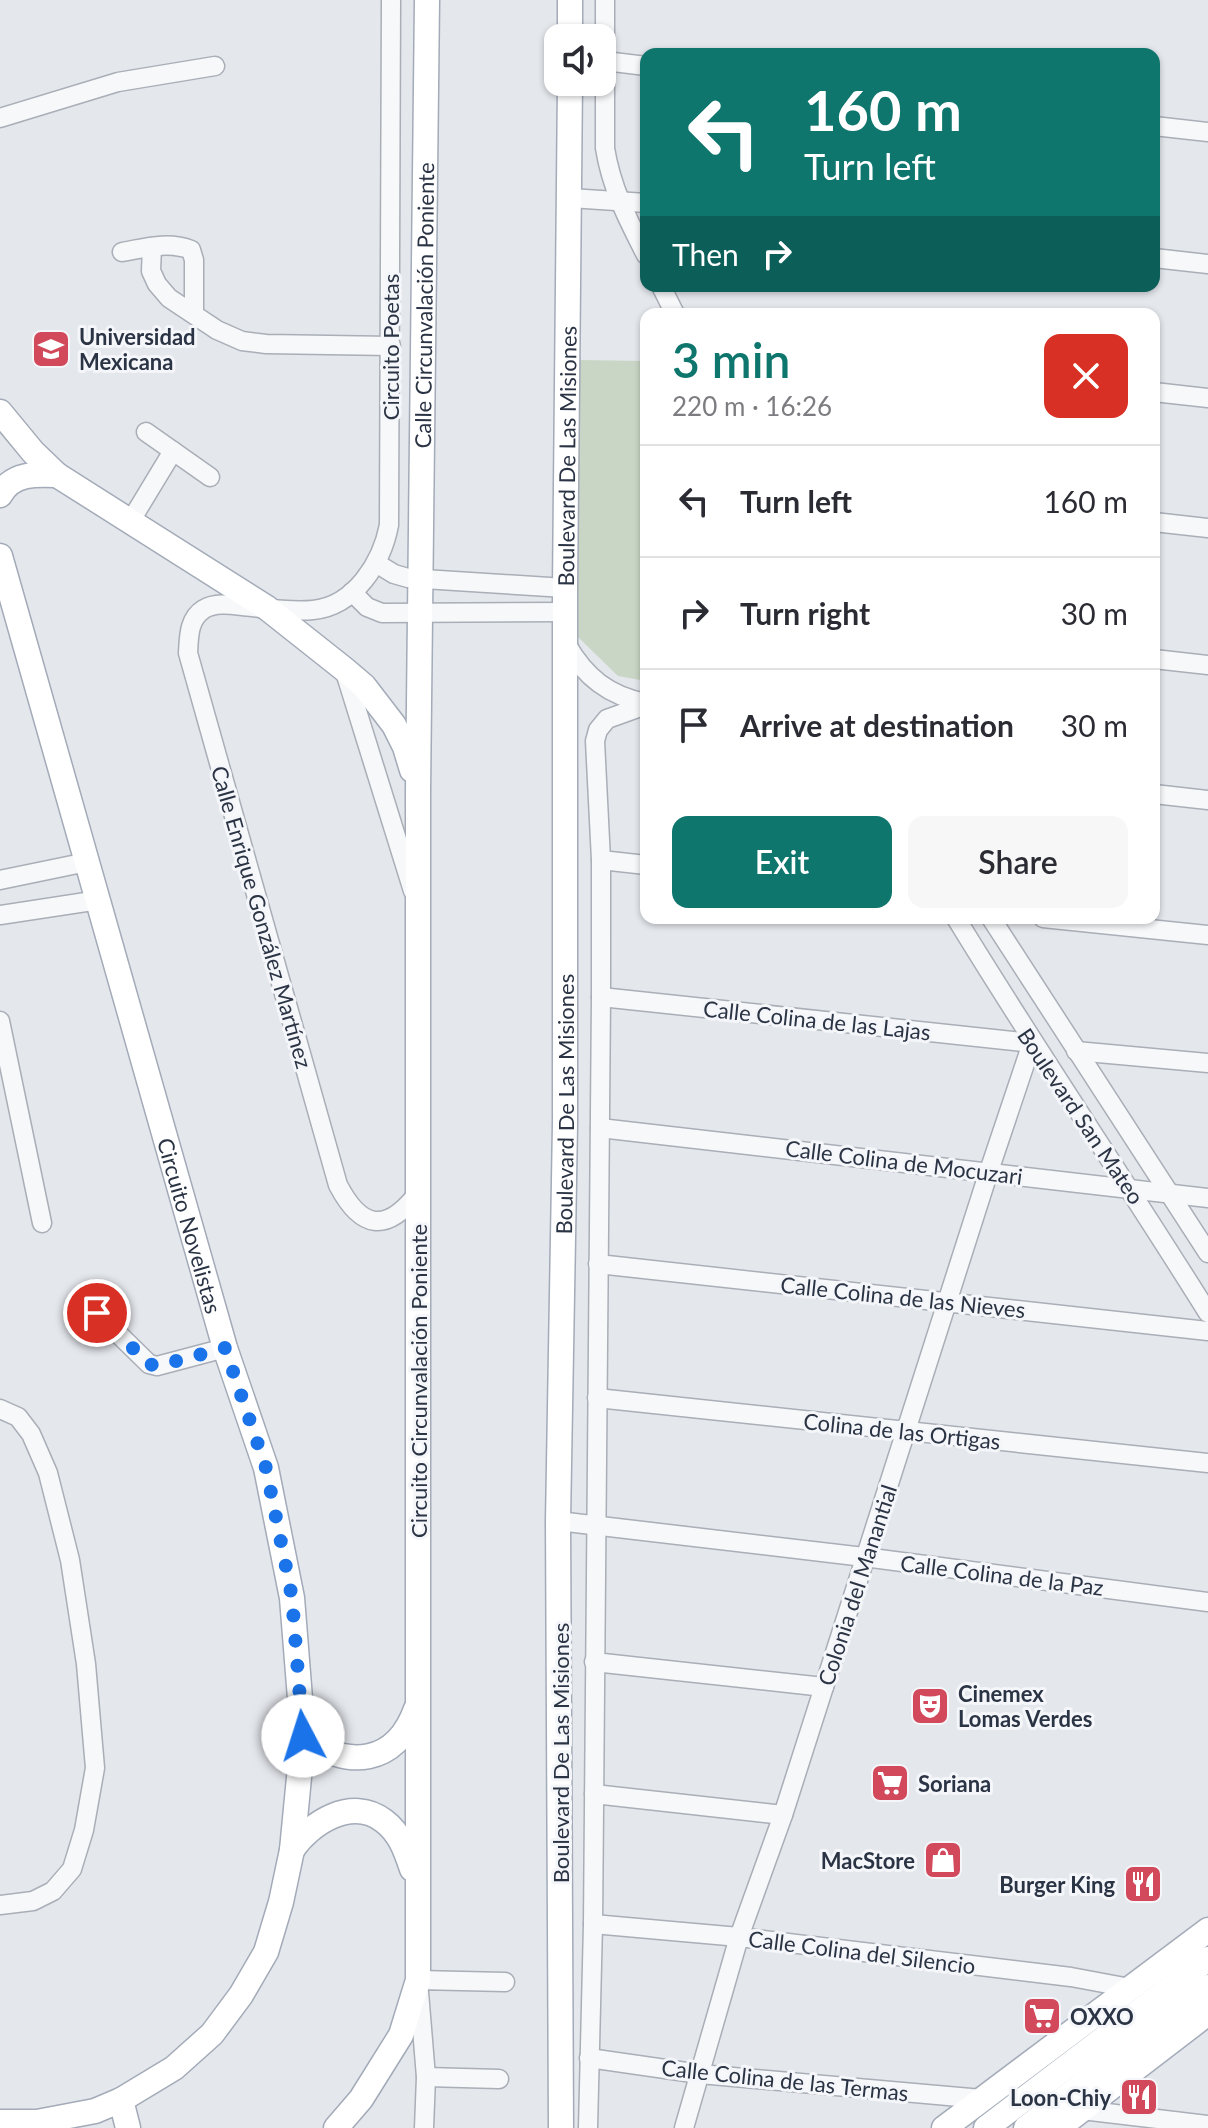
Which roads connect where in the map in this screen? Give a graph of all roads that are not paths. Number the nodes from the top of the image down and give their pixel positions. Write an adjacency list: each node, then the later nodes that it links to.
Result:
1 (391, 0): 24 (street, Circuito Poetas)
2 (427, 0): 39 (main road, Calle Circunvalación Poniente)
3 (570, 0): 5 (main road)
4 (605, 0): 6 (street)
5 (570, 24)
6 (605, 24)
7 (616, 62): 8 (street)
8 (640, 65)
9 (215, 66): 12 (street)
10 (570, 96): 15 (main road, Boulevard De Las Misiones)
11 (605, 96): 16 (street)
12 (0, 118)
13 (1160, 127): 14 (street)
14 (1208, 132)
15 (570, 198): 16 (street); 41 (main road, Boulevard De Las Misiones)
16 (618, 199): 17 (street); 18 (street)
17 (640, 202)
18 (640, 243)
19 (152, 247): 20 (street); 23 (street); 23 (street)
20 (122, 252)
21 (1160, 259): 22 (street)
22 (1208, 264)
23 (194, 314): 24 (street)
24 (391, 346): 38 (street, Circuito Poetas)
25 (1160, 393): 26 (street)
26 (1208, 398)
27 (0, 413): 29 (main road); 31 (main road, Circuito Poetas)
28 (146, 432): 30 (street)
29 (0, 437)
30 (173, 451): 32 (street); 34 (street)
31 (57, 475): 33 (main road); 34 (main road, Circuito Poetas)
32 (210, 477)
33 (0, 495)
34 (130, 522): 42 (main road, Circuito Poetas)
35 (1160, 523): 36 (street)
36 (1208, 528)
37 (0, 556): 54 (main road, Circuito Novelistas)
38 (376, 563): 39 (street); 40 (street, Circuito Poetas)
39 (420, 579): 41 (street); 43 (main road, Calle Circunvalación Poniente)
40 (352, 592): 42 (street, Circuito Poetas); 43 (street)
41 (566, 600): 43 (street); 44 (main road, Boulevard De Las Misiones)
42 (267, 608): 47 (main road, Circuito Poetas); 72 (street, Calle Enrique González Martínez)
43 (421, 611): 50 (main road, Circuito Circunvalación Poniente)
44 (567, 645): 48 (street); 87 (main road, Boulevard De Las Misiones)
45 (1160, 660): 46 (street)
46 (1208, 665)
47 (344, 669): 50 (main road, Circuito Poetas); 58 (street)
48 (640, 702)
49 (640, 706): 53 (street, Boulevard De Las Misiones)
50 (418, 791): 58 (main road, Circuito Circunvalación Poniente)
51 (1160, 795): 52 (street)
52 (1208, 800)
53 (601, 860): 55 (street); 64 (street, Boulevard De Las Misiones)
54 (87, 862): 56 (street); 57 (main road, Circuito Novelistas)
55 (640, 864)
56 (0, 880)
57 (99, 900): 59 (street); 82 (main road, Circuito Novelistas)
58 (418, 909): 72 (main road, Circuito Circunvalación Poniente)
59 (0, 915)
60 (960, 924): 66 (street, Boulevard San Mateo)
61 (995, 924): 67 (street, Boulevard San Mateo)
62 (1101, 924): 63 (street)
63 (1208, 935)
64 (601, 997): 66 (street, Calle Colina de las Lajas); 69 (street, Boulevard De Las Misiones)
65 (0, 1021): 75 (street)
66 (1032, 1043): 70 (street, Colonia del Manantial); 71 (street, Boulevard San Mateo)
67 (1076, 1051): 68 (street); 73 (street, Boulevard San Mateo)
68 (1208, 1063)
69 (600, 1128): 70 (street, Calle Colina de Mocuzari); 77 (street, Boulevard De Las Misiones)
70 (989, 1171): 71 (street, Calle Colina de Mocuzari); 78 (street, Colonia del Manantial)
71 (1131, 1190): 73 (street, Calle Colina de Mocuzari); 80 (street, Boulevard San Mateo)
72 (418, 1193): 93 (main road, Circuito Circunvalación Poniente)
73 (1169, 1193): 74 (street, Calle Colina de Mocuzari); 76 (street, Boulevard San Mateo)
74 (1208, 1198)
75 (42, 1223)
76 (1208, 1253)
77 (598, 1264): 78 (street, Calle Colina de las Nieves); 83 (street, Boulevard De Las Misiones)
78 (948, 1302): 81 (street, Calle Colina de las Nieves); 85 (street, Colonia del Manantial)
79 (97, 1313): 82 (street)
80 (1208, 1313)
81 (1208, 1331)
82 (225, 1348): 94 (main road, Circuito Novelistas)
83 (597, 1398): 85 (street, Colina de las Ortigas); 88 (street, Boulevard De Las Misiones)
84 (0, 1409): 99 (street)
85 (906, 1431): 86 (street, Colina de las Ortigas); 89 (street, Colonia del Manantial)
86 (1208, 1463)
87 (558, 1521): 88 (street, Calle Colina de la Paz); 121 (main road, Boulevard De Las Misiones)
88 (595, 1525): 89 (street, Calle Colina de la Paz); 91 (street, Boulevard De Las Misiones)
89 (864, 1557): 90 (street, Calle Colina de la Paz); 92 (street, Colonia del Manantial)
90 (1208, 1602)
91 (594, 1662): 92 (street); 95 (street, Boulevard De Las Misiones)
92 (824, 1687): 96 (street, Colonia del Manantial)
93 (418, 1699): 94 (main road); 98 (main road, Circuito Circunvalación Poniente)
94 (303, 1736): 97 (main road, Circuito Novelistas)
95 (594, 1794): 96 (street); 100 (street, Boulevard De Las Misiones)
96 (783, 1815): 102 (street, Colonia del Manantial)
97 (292, 1850): 98 (main road); 114 (main road, Circuito Novelistas)
98 (417, 1886): 104 (main road, Circuito Circunvalación Poniente)
99 (0, 1905)
100 (593, 1924): 102 (street, Calle Colina del Silencio); 109 (street, Boulevard De Las Misiones)
101 (1208, 1930): 107 (main road)
102 (739, 1937): 107 (street, Calle Colina del Silencio); 110 (street, Colonia del Manantial)
103 (1208, 1959): 125 (main road)
104 (418, 1980): 105 (street); 111 (street); 119 (main road, Circuito Circunvalación Poniente)
105 (505, 1982)
106 (1208, 1987): 126 (main road)
107 (1130, 1988): 113 (main road)
108 (1208, 2013): 115 (main road)
109 (589, 2058): 110 (street, Calle Colina de las Termas); 122 (street, Boulevard De Las Misiones)
110 (700, 2074): 113 (street, Calle Colina de las Termas); 123 (street, Colonia del Manantial)
111 (426, 2077): 112 (street); 120 (street)
112 (499, 2079)
113 (982, 2099): 124 (main road)
114 (121, 2100): 116 (main road, Circuito Novelistas); 118 (main road)
115 (1082, 2110): 117 (street); 127 (main road)
116 (3, 2124)
117 (1208, 2125)
118 (128, 2128)
119 (336, 2128)
120 (424, 2128)
121 (561, 2128)
122 (588, 2128)
123 (684, 2128)
124 (944, 2128)
125 (986, 2128)
126 (1026, 2128)
127 (1058, 2128)

